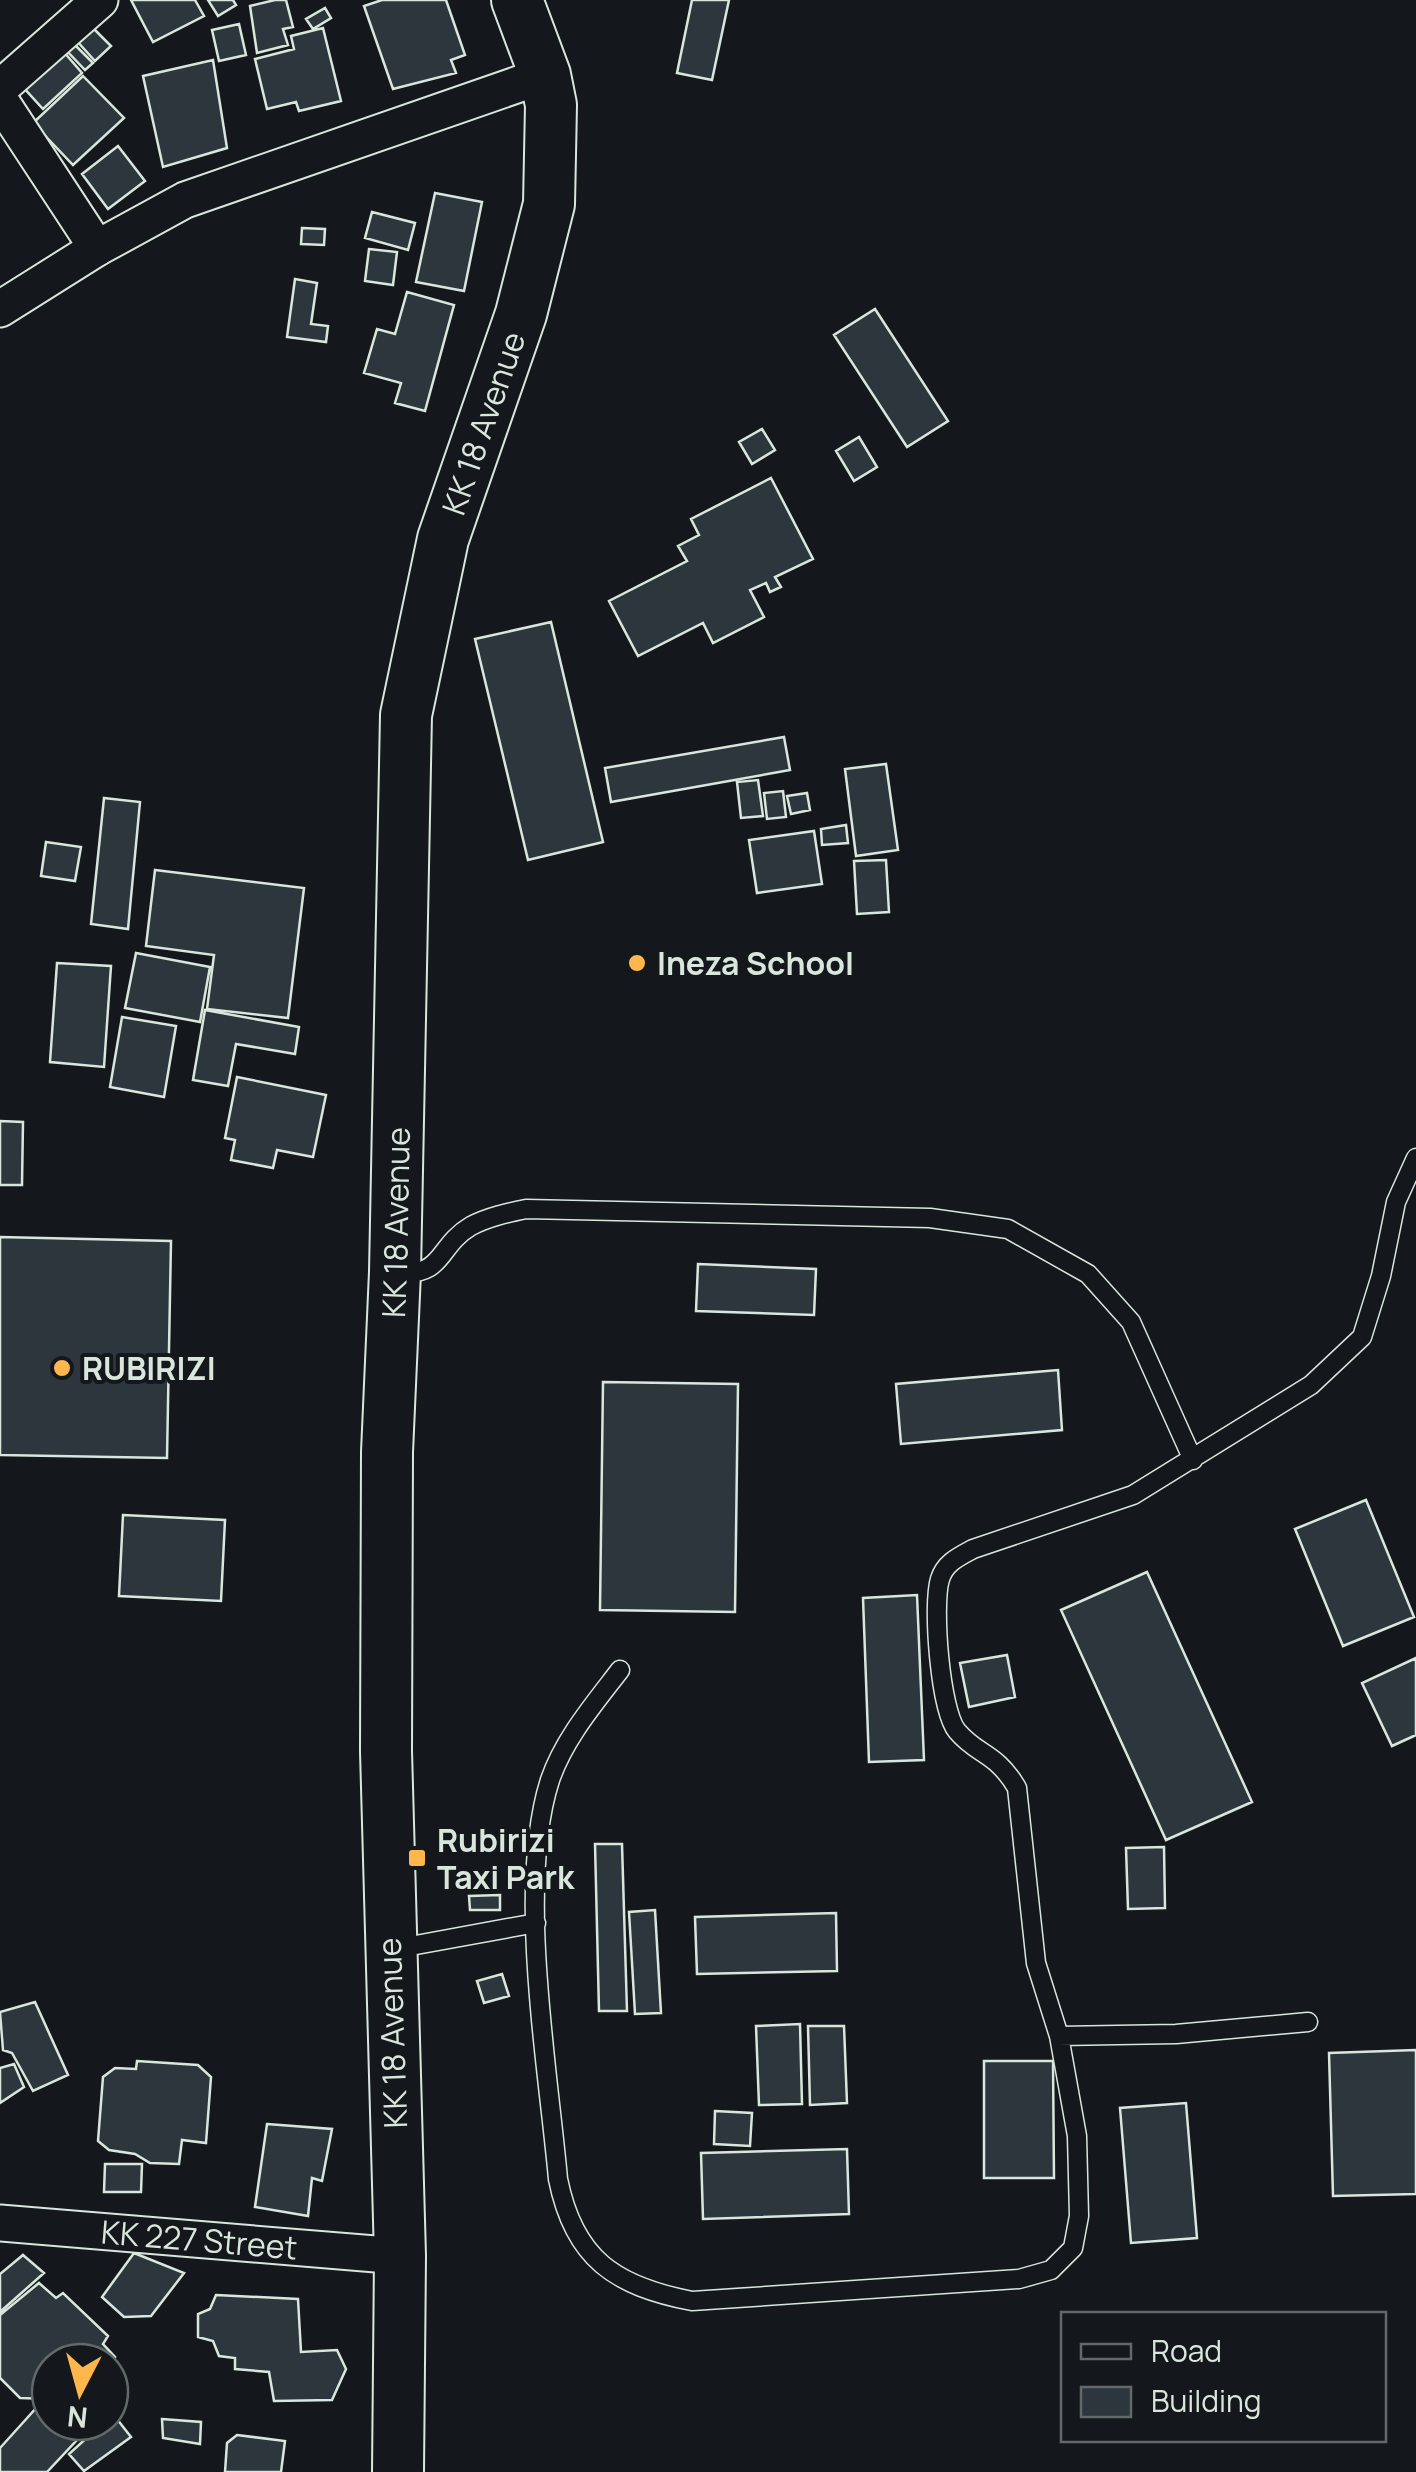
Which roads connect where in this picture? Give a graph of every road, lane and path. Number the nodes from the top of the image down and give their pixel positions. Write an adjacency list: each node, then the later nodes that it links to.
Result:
1 (100, 0): 4 (street)
2 (518, 0): 3 (main road, KK 18 Avenue)
3 (545, 75): 6 (street); 9 (main road, KK 18 Avenue)
4 (0, 88)
5 (0, 100): 6 (street)
6 (97, 248): 7 (street)
7 (0, 309)
8 (1416, 1158): 10 (lane)
9 (395, 1272): 10 (lane); 13 (main road, KK 18 Avenue)
10 (1193, 1460): 15 (lane)
11 (620, 1670): 12 (lane)
12 (536, 1923): 13 (lane); 15 (lane)
13 (388, 1950): 17 (main road, KK 18 Avenue)
14 (1308, 2022): 15 (lane)
15 (1060, 2036)
16 (0, 2223): 17 (street, KK 227 Street)
17 (400, 2256): 18 (main road, KK 18 Avenue)
18 (398, 2472)

